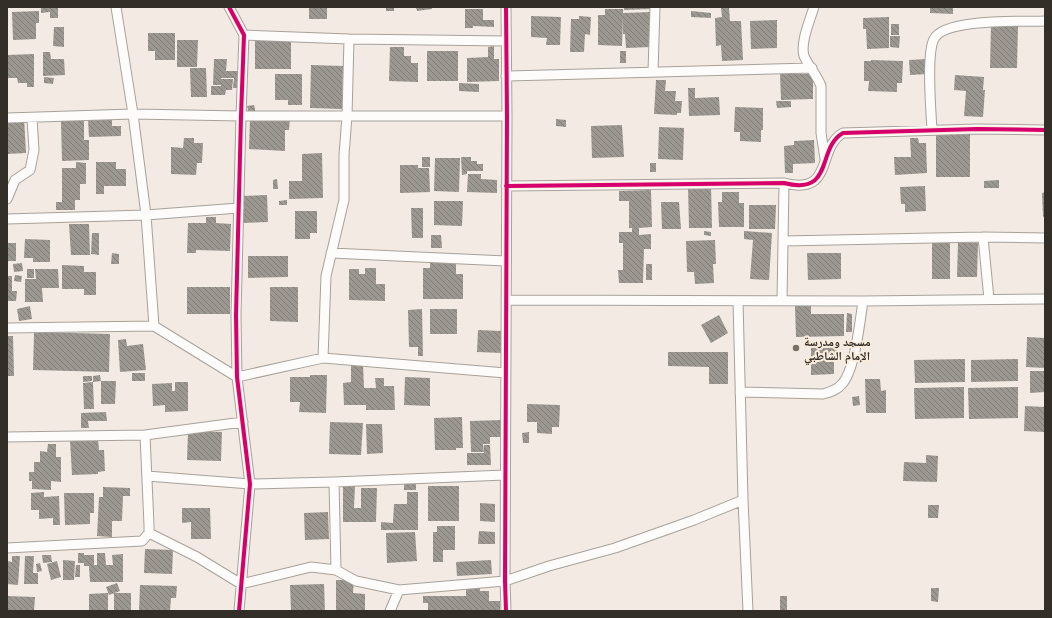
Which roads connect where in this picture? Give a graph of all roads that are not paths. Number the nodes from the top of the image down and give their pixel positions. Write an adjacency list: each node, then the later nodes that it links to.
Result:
1 (116, 7): 13 (street)
2 (229, 7): 7 (street)
3 (506, 7): 9 (street)
4 (654, 7): 11 (street)
5 (814, 7): 10 (street)
6 (1045, 21): 19 (street)
7 (244, 35): 8 (street); 14 (street)
8 (348, 39): 9 (street); 15 (street)
9 (506, 41): 12 (street)
10 (812, 68): 11 (street); 21 (street)
11 (653, 72): 12 (street)
12 (506, 76): 16 (street)
13 (133, 114): 14 (street); 18 (street); 26 (street)
14 (241, 116): 15 (street); 25 (street)
15 (347, 116): 16 (street); 31 (street)
16 (507, 116): 23 (street)
17 (7, 118): 18 (street)
18 (32, 118): 24 (street)
19 (932, 130): 20 (street); 21 (street)
20 (1045, 130)
21 (826, 160): 22 (street)
22 (784, 183): 23 (street); 30 (street)
23 (506, 186): 32 (street)
24 (7, 199)
25 (239, 208): 26 (street); 43 (street)
26 (146, 215): 27 (street); 39 (street)
27 (7, 219)
28 (983, 237): 29 (street); 30 (street); 33 (street)
29 (1045, 238)
30 (783, 241): 37 (street)
31 (331, 253): 32 (street); 41 (street)
32 (506, 261): 35 (street)
33 (989, 299): 34 (street); 38 (street)
34 (1045, 299)
35 (506, 300): 36 (street); 42 (street)
36 (738, 301): 37 (street); 44 (street)
37 (782, 301): 38 (street)
38 (863, 301): 44 (street)
39 (154, 326): 40 (street); 43 (street)
40 (7, 328)
41 (323, 358): 42 (street); 43 (street)
42 (506, 373): 48 (street)
43 (237, 377): 45 (street)
44 (740, 392): 52 (street)
45 (243, 422): 46 (street); 51 (street)
46 (145, 436): 47 (street); 49 (street)
47 (7, 437)
48 (505, 475): 50 (street); 56 (street)
49 (147, 476): 51 (street); 53 (street)
50 (334, 482): 51 (street); 55 (street)
51 (250, 484): 57 (street)
52 (744, 500): 56 (street); 62 (street)
53 (149, 533): 54 (street); 57 (street)
54 (7, 548)
55 (336, 570): 57 (street); 58 (street)
56 (505, 581): 58 (street); 61 (street)
57 (241, 584): 59 (street)
58 (399, 590): 60 (street)
59 (239, 611)
60 (390, 611)
61 (506, 611)
62 (748, 611)

